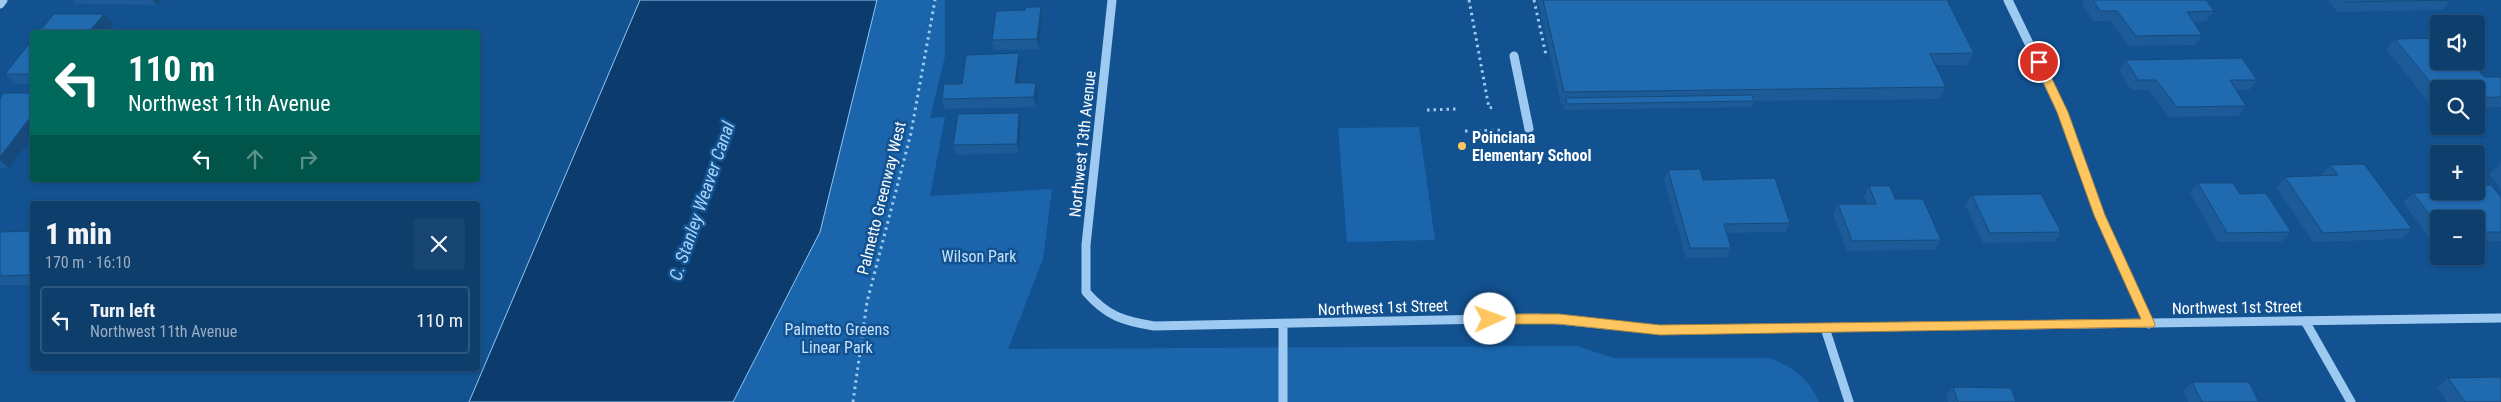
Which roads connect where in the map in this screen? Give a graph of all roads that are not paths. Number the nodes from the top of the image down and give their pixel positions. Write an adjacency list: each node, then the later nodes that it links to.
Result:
1 (3, 0): 4 (street)
2 (1112, 0): 7 (street, Northwest 13th Avenue)
3 (2008, 0): 10 (street)
4 (0, 4)
5 (1514, 56): 6 (street)
6 (1529, 129)
7 (1086, 292): 11 (street, Northwest 1st Street)
8 (2501, 318): 9 (street, Northwest 1st Street)
9 (2305, 322): 10 (street, Northwest 1st Street); 15 (street)
10 (2149, 324): 12 (street, Northwest 1st Street)
11 (1283, 325): 12 (street, Northwest 1st Street); 13 (street)
12 (1825, 328): 14 (street)
13 (1283, 402)
14 (1849, 402)
15 (2351, 402)

